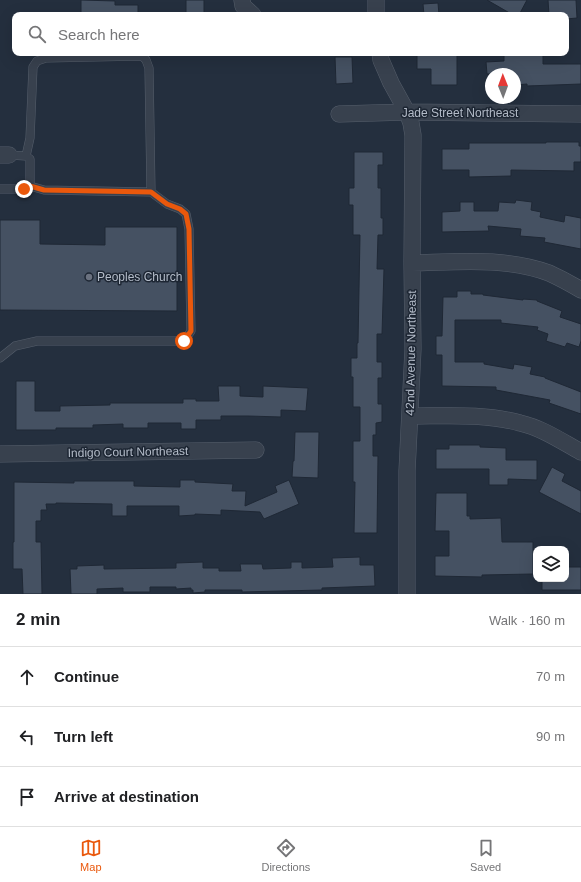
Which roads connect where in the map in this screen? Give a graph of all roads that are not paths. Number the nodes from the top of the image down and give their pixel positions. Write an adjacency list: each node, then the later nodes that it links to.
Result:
1 (242, 0): 3 (street)
2 (376, 0): 4 (street)
3 (251, 12)
4 (376, 12)
5 (380, 56): 6 (street, 42nd Avenue Northeast)
6 (407, 112): 7 (street, Jade Street Northeast); 8 (street, Jade Street Northeast); 14 (street, 42nd Avenue Northeast)
7 (339, 114)
8 (581, 114)
9 (4, 155): 10 (lane)
10 (26, 156): 11 (lane); 13 (lane)
11 (30, 186): 12 (lane); 13 (lane)
12 (0, 190)
13 (151, 192): 16 (lane)
14 (412, 263): 15 (street); 17 (street, 42nd Avenue Northeast)
15 (581, 290)
16 (0, 358)
17 (410, 416): 19 (street); 21 (street, 42nd Avenue Northeast)
18 (256, 450): 20 (street, Indigo Court Northeast)
19 (581, 452)
20 (0, 454)
21 (407, 594)

